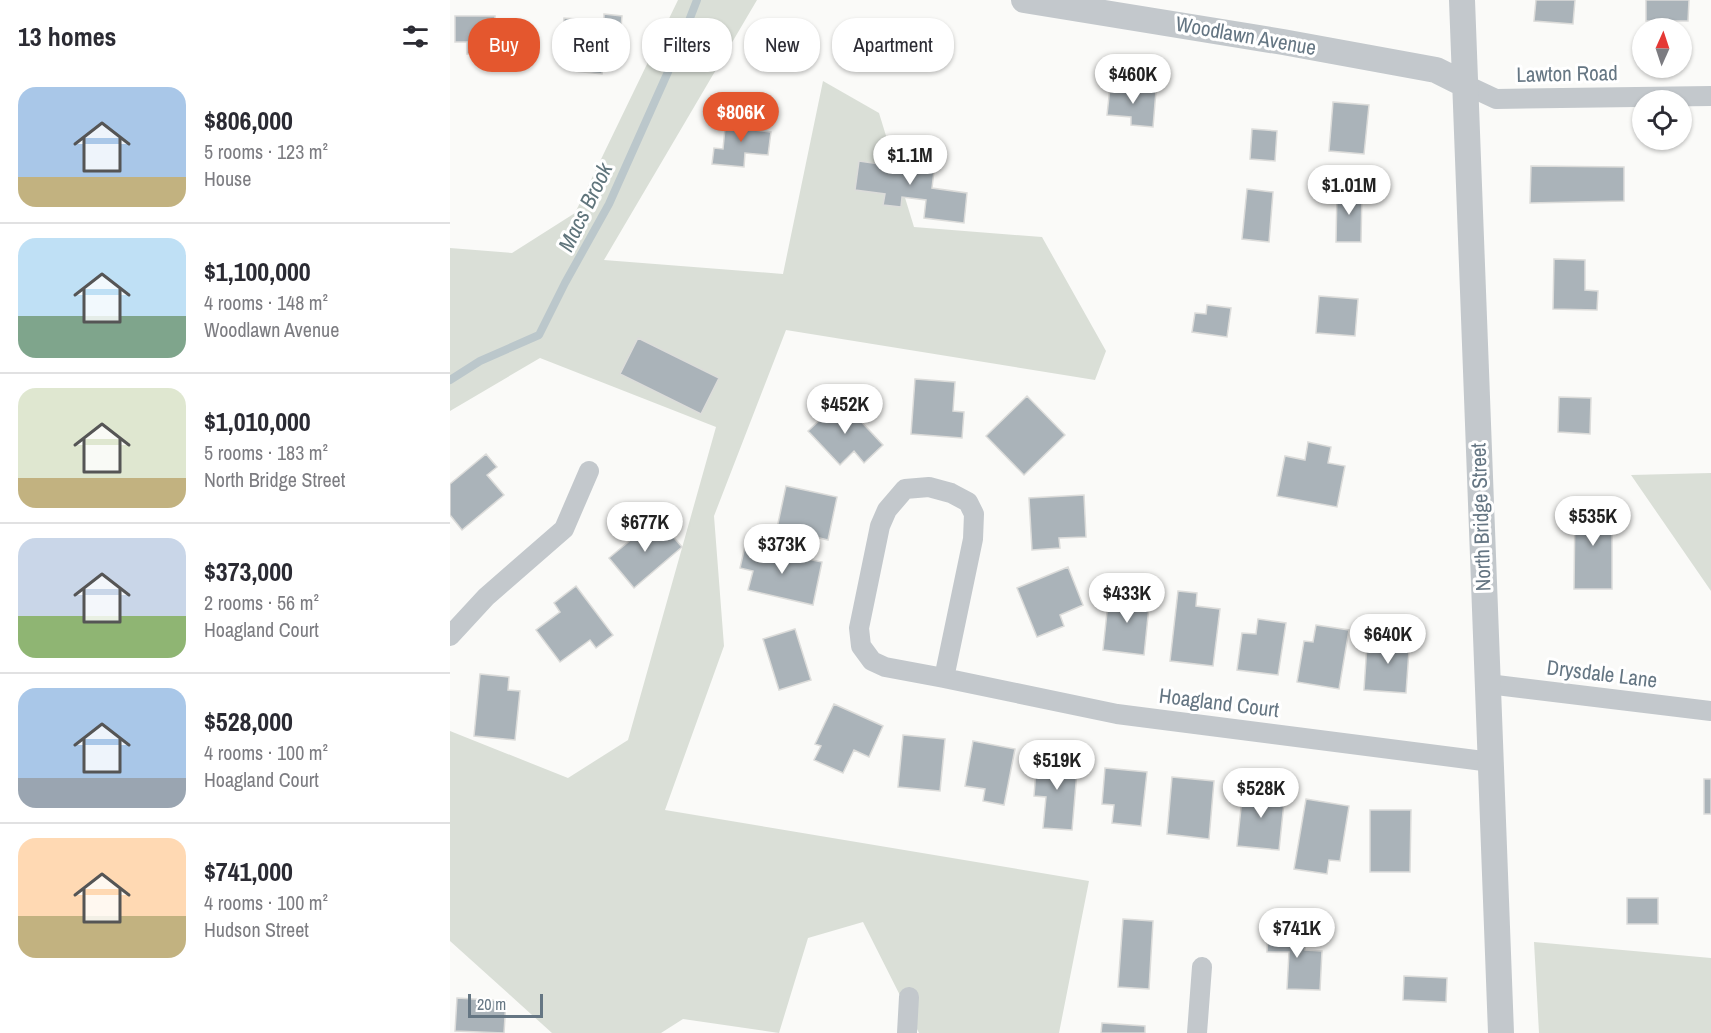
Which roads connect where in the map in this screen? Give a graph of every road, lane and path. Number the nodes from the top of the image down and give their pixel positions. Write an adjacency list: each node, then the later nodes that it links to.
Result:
1 (1024, 0): 3 (street, Woodlawn Avenue)
2 (1462, 0): 3 (street, North Bridge Street)
3 (1464, 84): 4 (street, Lawton Road); 8 (street, North Bridge Street)
4 (1711, 96)
5 (589, 471): 6 (street)
6 (450, 636)
7 (944, 678): 7 (street, Hoagland Court); 10 (street, Hoagland Court)
8 (1488, 684): 9 (street, Drysdale Lane); 10 (street, North Bridge Street)
9 (1711, 711)
10 (1491, 762): 15 (street, North Bridge Street)
11 (1202, 967): 14 (street)
12 (909, 997): 13 (street)
13 (907, 1033)
14 (1197, 1033)
15 (1501, 1033)

